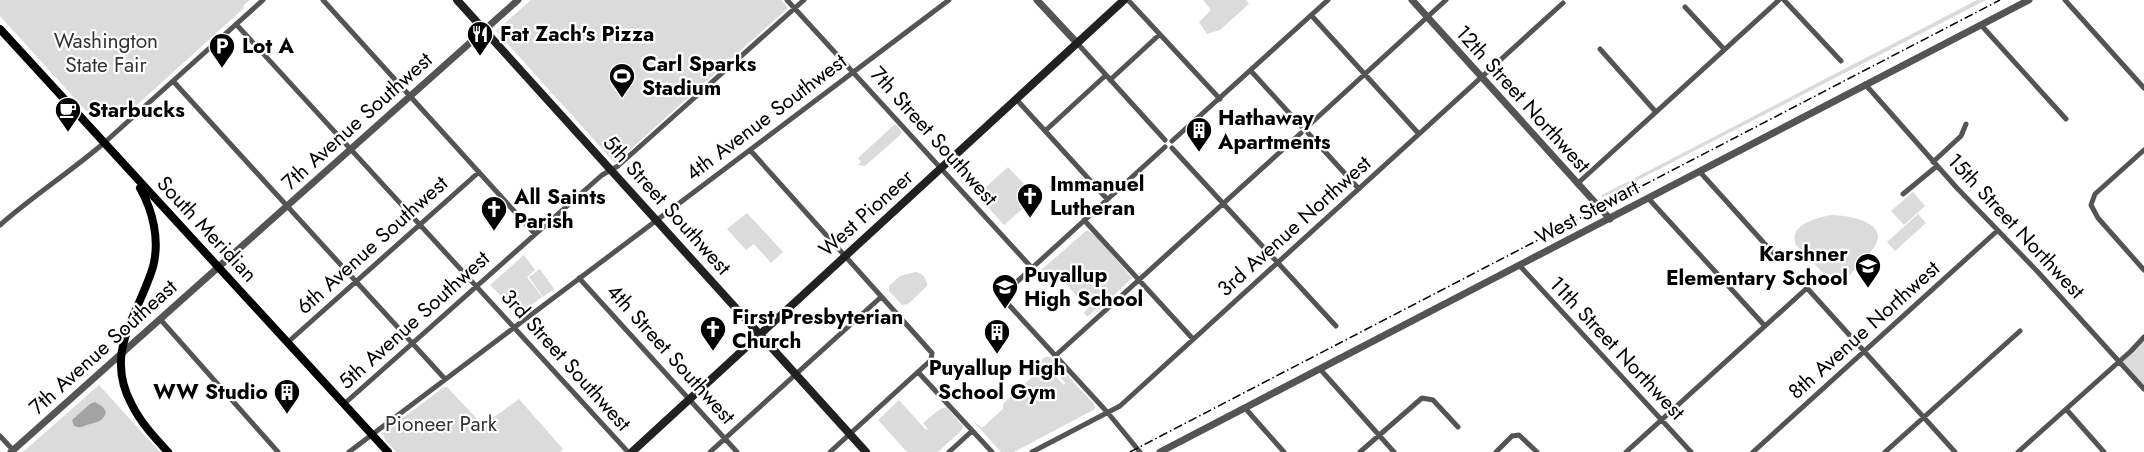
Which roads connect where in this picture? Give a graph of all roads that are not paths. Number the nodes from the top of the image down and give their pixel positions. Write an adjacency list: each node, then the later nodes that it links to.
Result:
1 (263, 0): 24 (street)
2 (323, 0): 41 (street)
3 (457, 0): 27 (main road, 5th Street Southwest)
4 (518, 0): 27 (street, 7th Avenue Southwest)
5 (788, 0): 21 (street, 7th Street Southwest)
6 (804, 0): 21 (street, 5th Avenue Southwest)
7 (949, 0): 34 (street, 4th Avenue Southwest)
8 (1037, 0): 29 (street)
9 (1126, 0): 28 (street); 29 (main road, West Pioneer)
10 (1328, 0): 22 (street)
11 (1412, 0): 23 (street, 12th Street Northwest)
12 (1446, 0): 23 (street)
13 (1779, 0): 19 (street)
14 (1784, 0): 32 (street)
15 (2029, 0): 25 (street, West Stewart)
16 (2065, 0): 40 (street)
17 (1768, 1): 19 (street)
18 (1563, 3): 37 (street, 3rd Avenue Northwest)
19 (1773, 6): 31 (street)
20 (1685, 7): 31 (street)
21 (795, 8): 34 (street, 7th Street Southwest); 60 (street, 5th Avenue Southwest)
22 (1311, 15): 33 (street); 35 (street)
23 (1427, 17): 35 (street); 37 (street, 12th Street Northwest)
24 (236, 24): 38 (street); 55 (street, 3rd Street Southwest)
25 (1981, 25): 39 (street, West Stewart); 45 (street)
26 (0, 30): 53 (main road, South Meridian)
27 (485, 30): 41 (street, 7th Avenue Southwest); 60 (main road, 5th Street Southwest)
28 (1159, 35): 36 (street); 43 (street)
29 (1077, 43): 36 (street); 42 (main road, West Pioneer)
30 (1600, 49): 44 (street)
31 (1724, 49): 44 (street)
32 (1841, 61)
33 (1251, 71): 43 (street); 47 (street)
34 (853, 72): 56 (street, 4th Avenue Southwest); 59 (street, 7th Street Southwest)
35 (1365, 74): 48 (street); 52 (street)
36 (1108, 77): 49 (street); 54 (street)
37 (1482, 77): 52 (street, 3rd Avenue Northwest); 64 (street, 12th Street Northwest)
38 (173, 81): 53 (street); 70 (street)
39 (1865, 84): 58 (street, 15th Street Northwest); 61 (street, West Stewart)
40 (2144, 88)
41 (410, 96): 55 (street, 7th Avenue Southwest); 62 (street)
42 (1016, 99): 49 (street); 59 (main road, West Pioneer)
43 (1220, 99): 54 (street)
44 (1655, 111): 64 (street)
45 (2066, 119)
46 (1966, 124): 58 (street)
47 (1301, 126): 48 (street); 50 (street)
48 (1308, 126): 51 (street)
49 (1045, 131): 68 (street)
50 (1301, 133): 51 (street); 69 (street)
51 (1308, 133): 65 (street)
52 (1419, 134): 65 (street, 3rd Avenue Northwest)
53 (104, 143): 63 (main road, South Meridian); 75 (street)
54 (1170, 143): 68 (street); 69 (street)
55 (351, 149): 70 (street, 7th Avenue Southwest); 74 (street, 3rd Street Southwest)
56 (750, 150): 72 (street, 4th Avenue Southwest); 79 (street)
57 (2144, 150): 84 (street)
58 (1935, 164): 66 (street); 76 (street, 15th Street Northwest)
59 (941, 168): 79 (main road, West Pioneer); 83 (street, 7th Street Southwest)
60 (612, 170): 72 (main road, 5th Street Southwest); 77 (street, 5th Avenue Southwest)
61 (1700, 171): 67 (street, West Stewart); 78 (street)
62 (479, 172): 74 (street, 6th Avenue Southwest); 77 (street)
63 (132, 175): 82 (main road, South Meridian); 101 (main road)
64 (1577, 184): 71 (street, 12th Street Northwest)
65 (1359, 189): 80 (street, 3rd Avenue Northwest)
66 (1903, 194)
67 (1648, 198): 71 (street, West Stewart); 92 (street)
68 (1107, 199): 73 (street)
69 (1224, 204): 80 (street); 86 (street)
70 (287, 206): 82 (street, 7th Avenue Southwest); 87 (street)
71 (1610, 219): 81 (street, West Stewart)
72 (657, 220): 85 (street, 4th Avenue Southwest); 95 (main road, 5th Street Southwest)
73 (1084, 220): 83 (street); 86 (street)
74 (420, 224): 87 (street, 6th Avenue Southwest); 88 (street, 3rd Street Southwest)
75 (0, 225)
76 (1997, 231): 100 (street, 8th Avenue Northwest); 103 (street, 15th Street Northwest)
77 (535, 234): 88 (street, 5th Avenue Southwest)
78 (1773, 253)
79 (845, 257): 89 (street); 95 (main road, West Pioneer)
80 (1277, 263): 91 (street); 97 (street, 3rd Avenue Northwest)
81 (1520, 266): 104 (street, West Stewart); 115 (street, 11th Street Northwest)
82 (217, 267): 90 (street, 7th Avenue Southeast); 98 (main road, South Meridian)
83 (1032, 268): 102 (street)
84 (2144, 270)
85 (579, 278): 93 (street, 4th Avenue Southwest); 109 (street, 4th Street Southwest)
86 (1140, 280): 97 (street); 102 (street)
87 (356, 282): 98 (street, 6th Avenue Southwest); 99 (street)
88 (477, 286): 93 (street, 3rd Street Southwest); 99 (street, 5th Avenue Southwest)
89 (881, 297): 105 (street); 106 (street)
90 (159, 320): 101 (street, 7th Avenue Southeast); 125 (street)
91 (1336, 326)
92 (1765, 326): 100 (street); 115 (street)
93 (514, 327): 107 (street, 4th Avenue Southwest); 128 (street, 3rd Street Southwest)
94 (2020, 331): 114 (street)
95 (760, 335): 106 (main road, 5th Street Southwest); 109 (main road, West Pioneer)
96 (2144, 336): 103 (street)
97 (1194, 339): 113 (street, 3rd Avenue Northwest)
98 (287, 343): 110 (main road, South Meridian)
99 (413, 344): 107 (street); 110 (street, 5th Avenue Southwest)
100 (1865, 352): 114 (street); 145 (street, 8th Avenue Northwest)
101 (120, 354): 123 (street, 7th Avenue Southeast); 124 (main road)
102 (1055, 356): 113 (street)
103 (2119, 362): 108 (street, 15th Street Northwest); 112 (street)
104 (1320, 369): 111 (street, West Stewart); 120 (street)
105 (918, 372): 117 (street); 119 (street)
106 (795, 374): 119 (main road, 5th Street Southwest); 122 (street)
107 (446, 379): 118 (street, 4th Avenue Southwest)
108 (2144, 389)
109 (690, 399): 122 (street, 4th Street Southwest); 128 (main road, West Pioneer)
110 (344, 404): 118 (main road, South Meridian)
111 (1245, 408): 137 (street, West Stewart); 138 (street)
112 (2066, 410): 148 (street); 149 (street)
113 (1108, 413): 135 (street, 3rd Avenue Northwest); 136 (street)
114 (1924, 418): 146 (street); 147 (street)
115 (1661, 420): 143 (street); 144 (street, 11th Street Northwest)
116 (1458, 427): 120 (street)
117 (972, 431): 133 (street); 134 (street)
118 (372, 434): 126 (street, 4th Avenue Southwest); 127 (main road, South Meridian)
119 (850, 434): 131 (street); 132 (main road, 5th Street Southwest)
120 (1379, 435): 139 (street); 140 (street)
121 (0, 436): 123 (street)
122 (725, 438): 129 (street); 130 (street, 4th Street Southwest)
123 (12, 451)
124 (168, 452)
125 (278, 452)
126 (349, 452)
127 (388, 452)
128 (630, 452)
129 (710, 452)
130 (737, 452)
131 (830, 452)
132 (866, 452)
133 (949, 452)
134 (992, 452)
135 (1032, 452)
136 (1140, 452)
137 (1160, 452)
138 (1284, 452)
139 (1360, 452)
140 (1394, 452)
141 (1496, 452): 142 (street)
142 (1537, 452)
143 (1626, 452)
144 (1691, 452)
145 (1753, 452)
146 (1886, 452)
147 (1955, 452)
148 (2018, 452)
149 (2104, 452)

